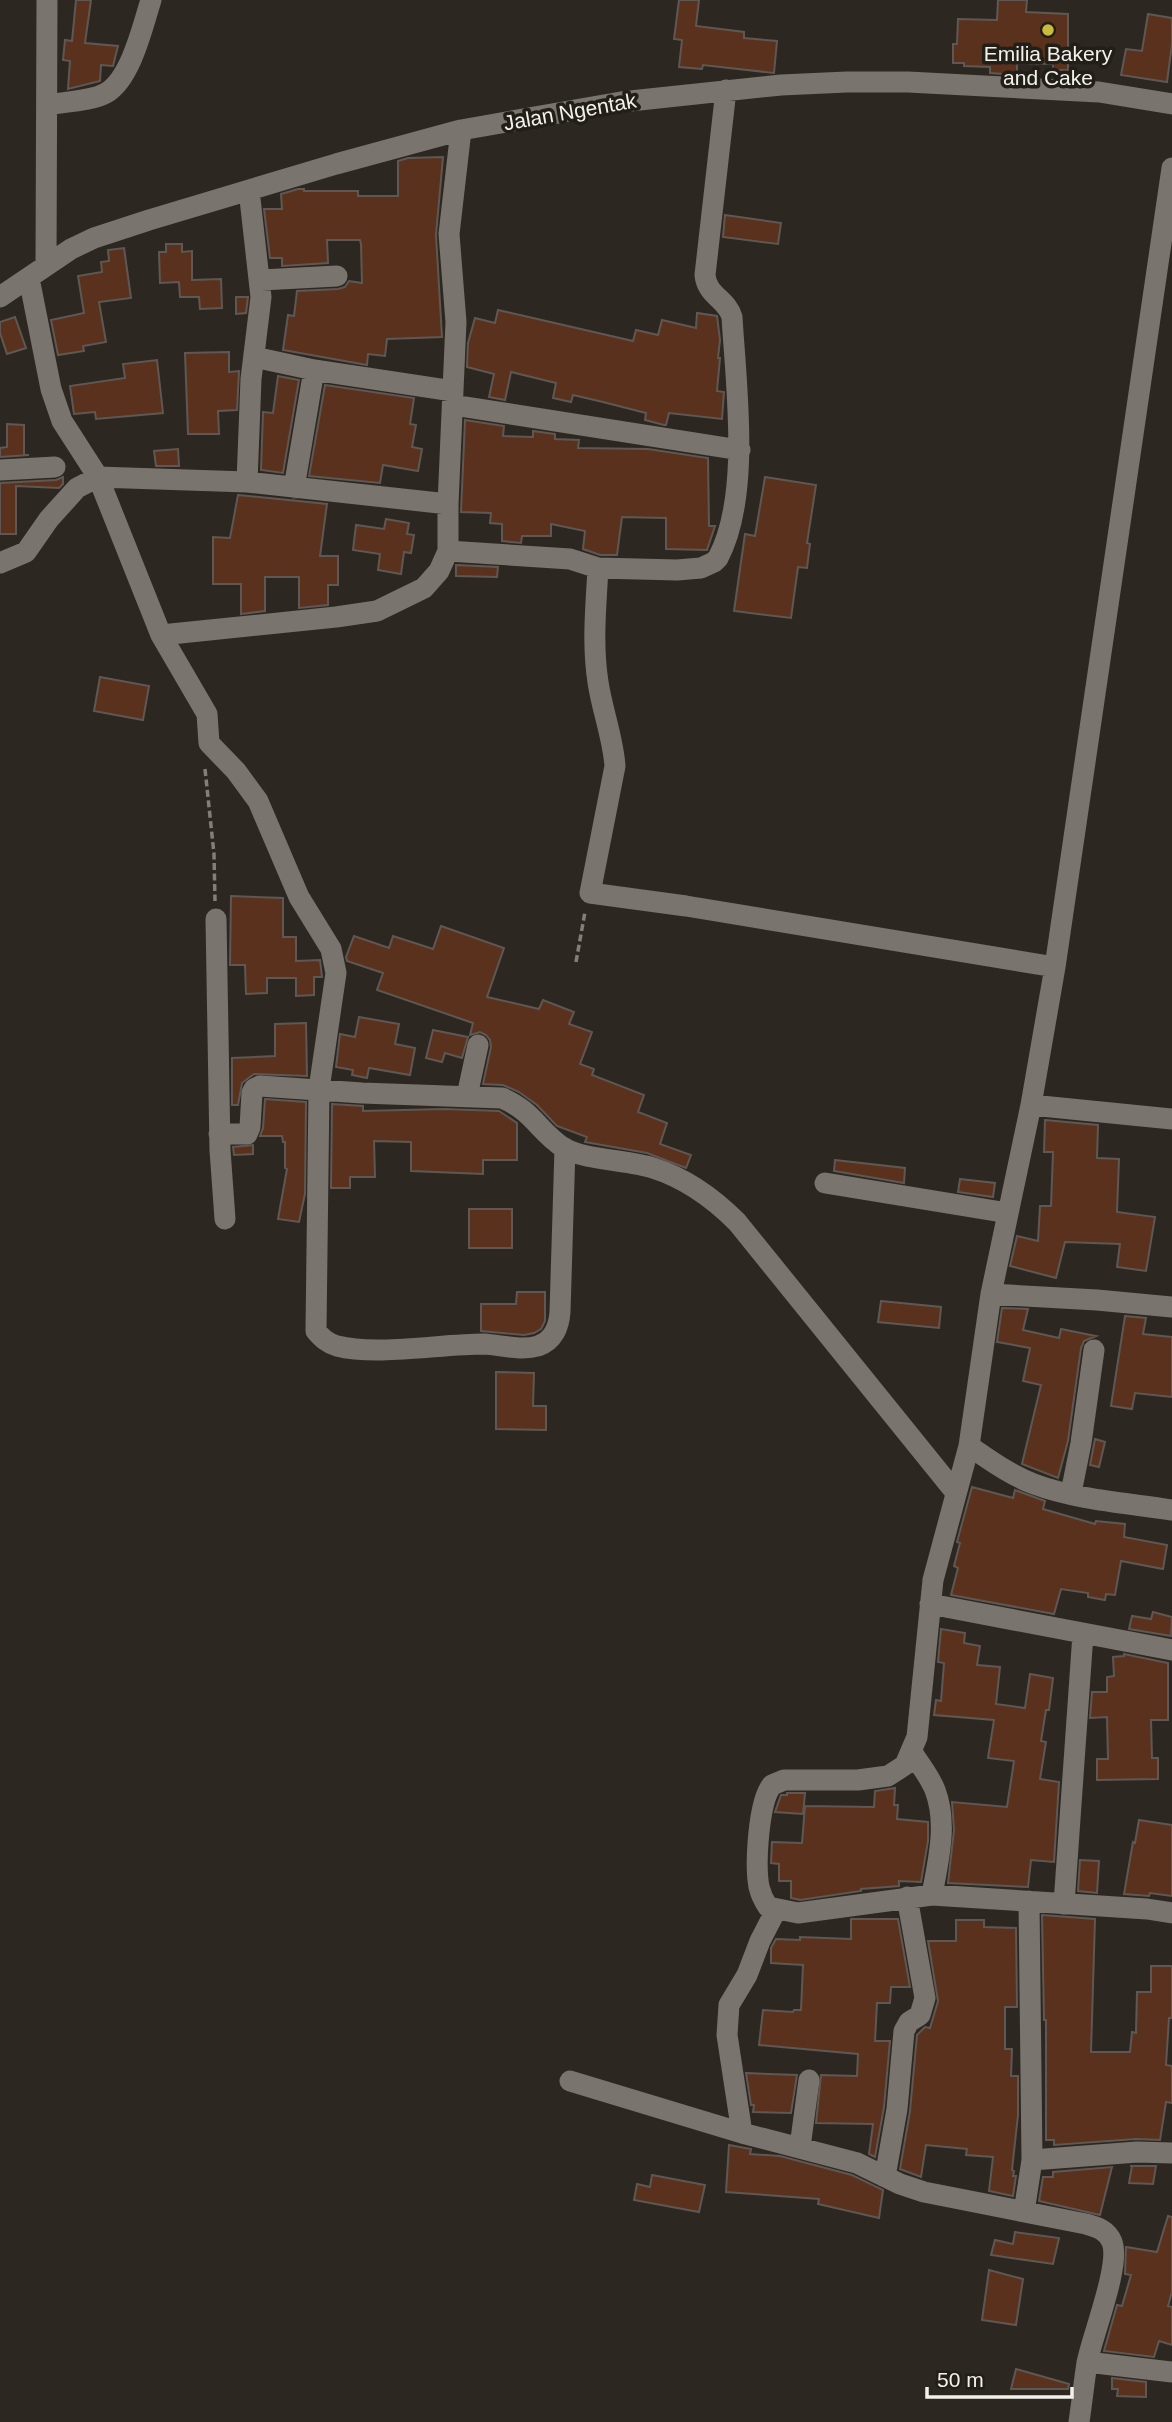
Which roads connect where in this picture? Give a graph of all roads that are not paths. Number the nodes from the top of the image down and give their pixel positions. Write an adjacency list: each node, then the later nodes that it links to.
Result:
1 (47, 0): 5 (street)
2 (150, 0): 5 (street)
3 (726, 90): 4 (street, Jalan Ngentak); 6 (street, Jalan Ngentak); 17 (street)
4 (1172, 104)
5 (47, 105): 9 (street)
6 (461, 130): 8 (street, Jalan Ngentak); 16 (street)
7 (1172, 168): 29 (street)
8 (250, 190): 9 (street, Jalan Ngentak); 12 (street)
9 (46, 265): 11 (street, Jalan Ngentak)
10 (337, 276): 12 (street)
11 (29, 278): 13 (street, Jalan Ngentak); 20 (street)
12 (261, 280): 14 (street)
13 (0, 297)
14 (254, 357): 15 (street); 21 (street)
15 (314, 370): 16 (street); 22 (street)
16 (453, 398): 17 (street); 23 (street)
17 (740, 450): 26 (street)
18 (55, 467): 19 (street)
19 (0, 470)
20 (89, 481): 21 (street); 25 (street); 27 (street)
21 (247, 482): 22 (street)
22 (294, 488): 23 (street)
23 (448, 504): 24 (street)
24 (448, 551): 26 (street); 27 (street)
25 (0, 563)
26 (598, 568): 29 (street)
27 (160, 635): 31 (street)
28 (216, 919): 35 (street)
29 (1055, 967): 33 (street)
30 (478, 1045): 32 (street)
31 (319, 1089): 32 (street); 35 (street); 36 (street)
32 (467, 1097): 36 (street)
33 (1031, 1105): 34 (street); 38 (street)
34 (1172, 1119)
35 (219, 1134): 39 (street)
36 (565, 1148): 44 (street)
37 (825, 1183): 38 (street)
38 (1008, 1213): 40 (street)
39 (225, 1219)
40 (991, 1294): 41 (street); 43 (street)
41 (1172, 1307)
42 (1094, 1350): 45 (street)
43 (968, 1448): 44 (street); 45 (street)
44 (958, 1487): 47 (street)
45 (1071, 1493): 46 (street)
46 (1172, 1510)
47 (930, 1604): 48 (street); 50 (street)
48 (1083, 1634): 49 (street); 54 (street)
49 (1172, 1650)
50 (912, 1752): 51 (street); 55 (street)
51 (932, 1895): 52 (street); 53 (street)
52 (907, 1897): 55 (street); 63 (street)
53 (1029, 1901): 54 (street); 62 (street)
54 (1064, 1904): 56 (street)
55 (776, 1910): 59 (street)
56 (1172, 1913)
57 (809, 2080): 60 (street)
58 (570, 2081): 59 (street)
59 (742, 2133): 60 (street)
60 (800, 2147): 63 (street)
61 (1172, 2153): 62 (street)
62 (1032, 2160): 64 (street)
63 (885, 2177): 64 (street)
64 (1024, 2212): 65 (street)
65 (1087, 2362): 66 (street); 67 (street)
66 (1172, 2372)
67 (1079, 2422)

